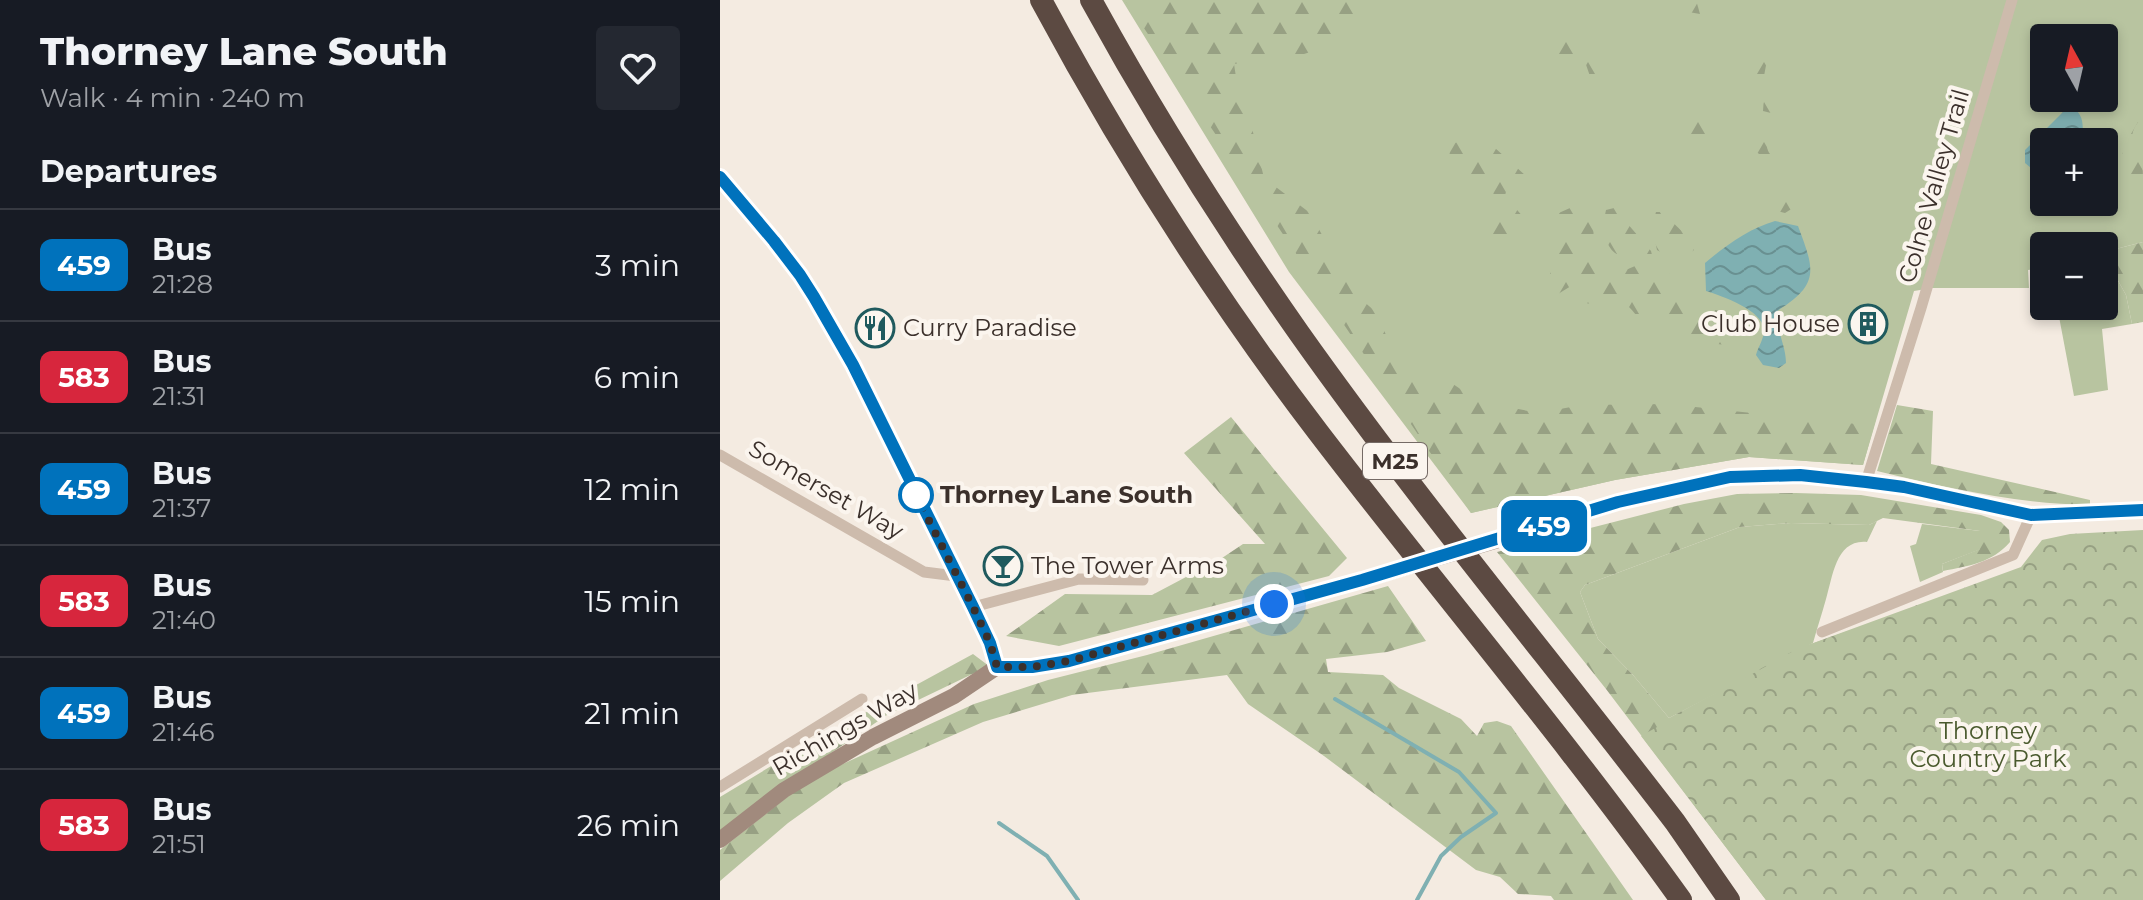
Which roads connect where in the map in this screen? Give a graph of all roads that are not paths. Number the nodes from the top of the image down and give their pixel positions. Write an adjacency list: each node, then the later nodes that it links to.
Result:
1 (1041, 0): 17 (highway, M25)
2 (1091, 0): 18 (highway, M25)
3 (2012, 0): 6 (street, Colne Valley Trail)
4 (720, 177): 9 (street)
5 (720, 455): 9 (street, Somerset Way)
6 (1866, 479): 8 (street); 13 (street, bridge)
7 (2143, 510): 8 (street)
8 (2031, 515): 12 (street)
9 (956, 576): 11 (street)
10 (1143, 580): 11 (street)
11 (973, 607): 13 (street)
12 (1822, 632)
13 (997, 667): 16 (street, Richings Way)
14 (862, 699): 15 (street, Richings Way)
15 (720, 787)
16 (720, 840)
17 (1681, 900)
18 (1729, 900)

